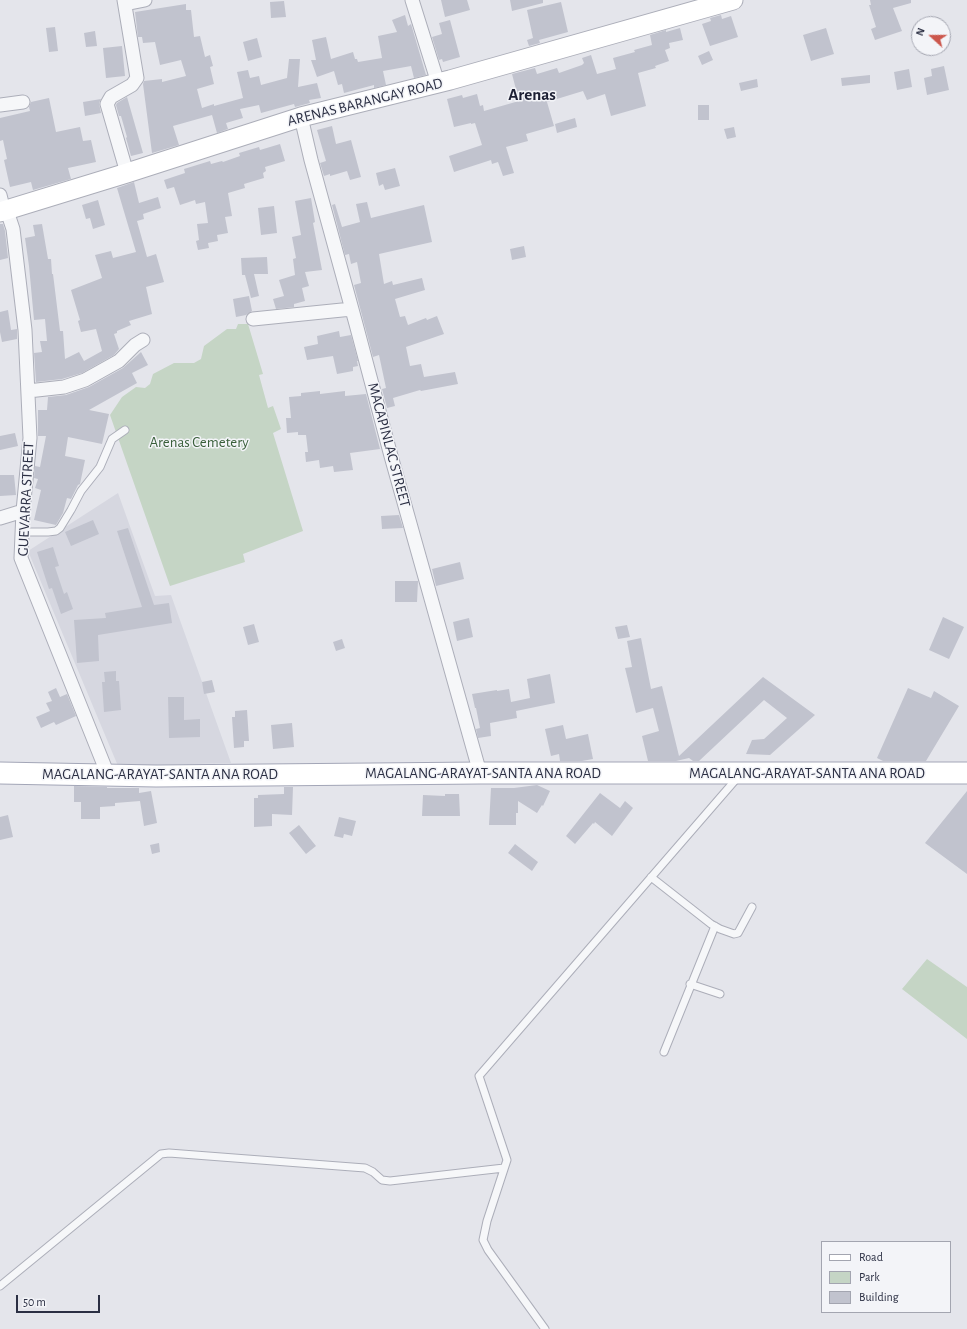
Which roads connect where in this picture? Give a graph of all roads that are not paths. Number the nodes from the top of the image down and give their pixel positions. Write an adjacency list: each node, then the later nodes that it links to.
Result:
1 (145, 0): 4 (street)
2 (412, 0): 5 (street)
3 (733, 0): 5 (street, ARENAS BARANGAY ROAD)
4 (124, 2): 9 (street)
5 (438, 83): 8 (street, ARENAS BARANGAY ROAD)
6 (23, 102): 7 (street)
7 (0, 105)
8 (300, 117): 9 (street, ARENAS BARANGAY ROAD); 11 (street, MACAPINLAC STREET)
9 (127, 173): 10 (street, ARENAS BARANGAY ROAD)
10 (1, 206): 14 (street, GUEVARRA STREET)
11 (352, 309): 12 (street); 20 (street, MACAPINLAC STREET)
12 (253, 319)
13 (143, 340): 14 (street)
14 (28, 391): 16 (street, GUEVARRA STREET)
15 (125, 430): 18 (lane)
16 (23, 511): 17 (street); 18 (street, GUEVARRA STREET)
17 (0, 518)
18 (22, 532): 23 (street, GUEVARRA STREET)
19 (0, 773): 23 (main road, MAGALANG-ARAYAT-SANTA ANA ROAD)
20 (480, 773): 21 (main road, MAGALANG-ARAYAT-SANTA ANA ROAD); 23 (main road, MAGALANG-ARAYAT-SANTA ANA ROAD)
21 (742, 773): 22 (main road, MAGALANG-ARAYAT-SANTA ANA ROAD); 24 (lane)
22 (967, 773)
23 (108, 775)
24 (651, 877): 26 (lane); 30 (lane)
25 (752, 907): 26 (lane)
26 (715, 926): 27 (lane)
27 (690, 984): 28 (lane); 29 (lane)
28 (720, 994)
29 (664, 1052)
30 (504, 1168): 31 (lane); 32 (lane)
31 (0, 1286)
32 (544, 1329)

